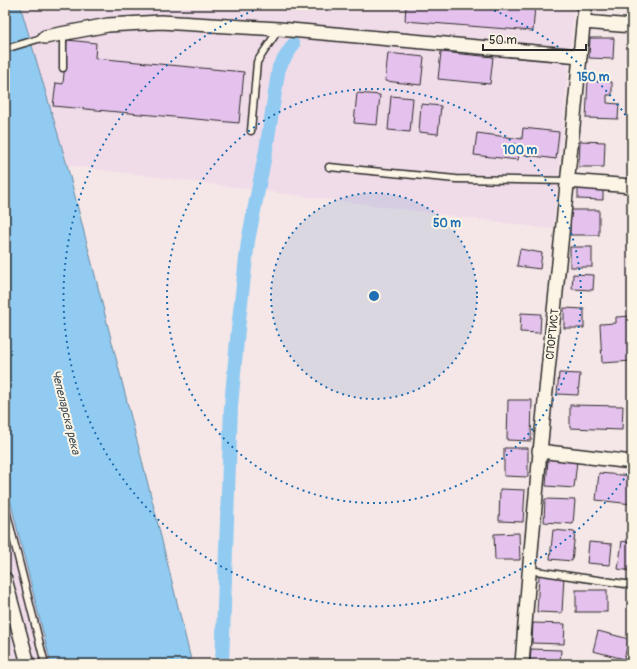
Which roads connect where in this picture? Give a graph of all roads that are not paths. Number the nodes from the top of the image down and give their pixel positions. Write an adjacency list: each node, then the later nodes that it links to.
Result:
1 (585, 5): 2 (street, СПОРТИСТ)
2 (584, 22): 3 (street); 8 (street, СПОРТИСТ)
3 (632, 26)
4 (279, 29): 5 (street); 8 (street); 10 (lane)
5 (63, 33): 6 (street); 9 (lane)
6 (45, 36): 7 (lane)
7 (5, 48)
8 (580, 56): 12 (street, СПОРТИСТ)
9 (63, 68)
10 (250, 131)
11 (329, 167): 12 (lane)
12 (568, 181): 13 (street); 14 (street, СПОРТИСТ)
13 (632, 186)
14 (539, 450): 15 (street); 17 (street, СПОРТИСТ)
15 (632, 462)
16 (5, 506): 21 (lane)
17 (529, 570): 19 (lane); 22 (street, СПОРТИСТ)
18 (5, 578): 20 (street)
19 (632, 585)
20 (28, 664)
21 (45, 664)
22 (522, 664)

